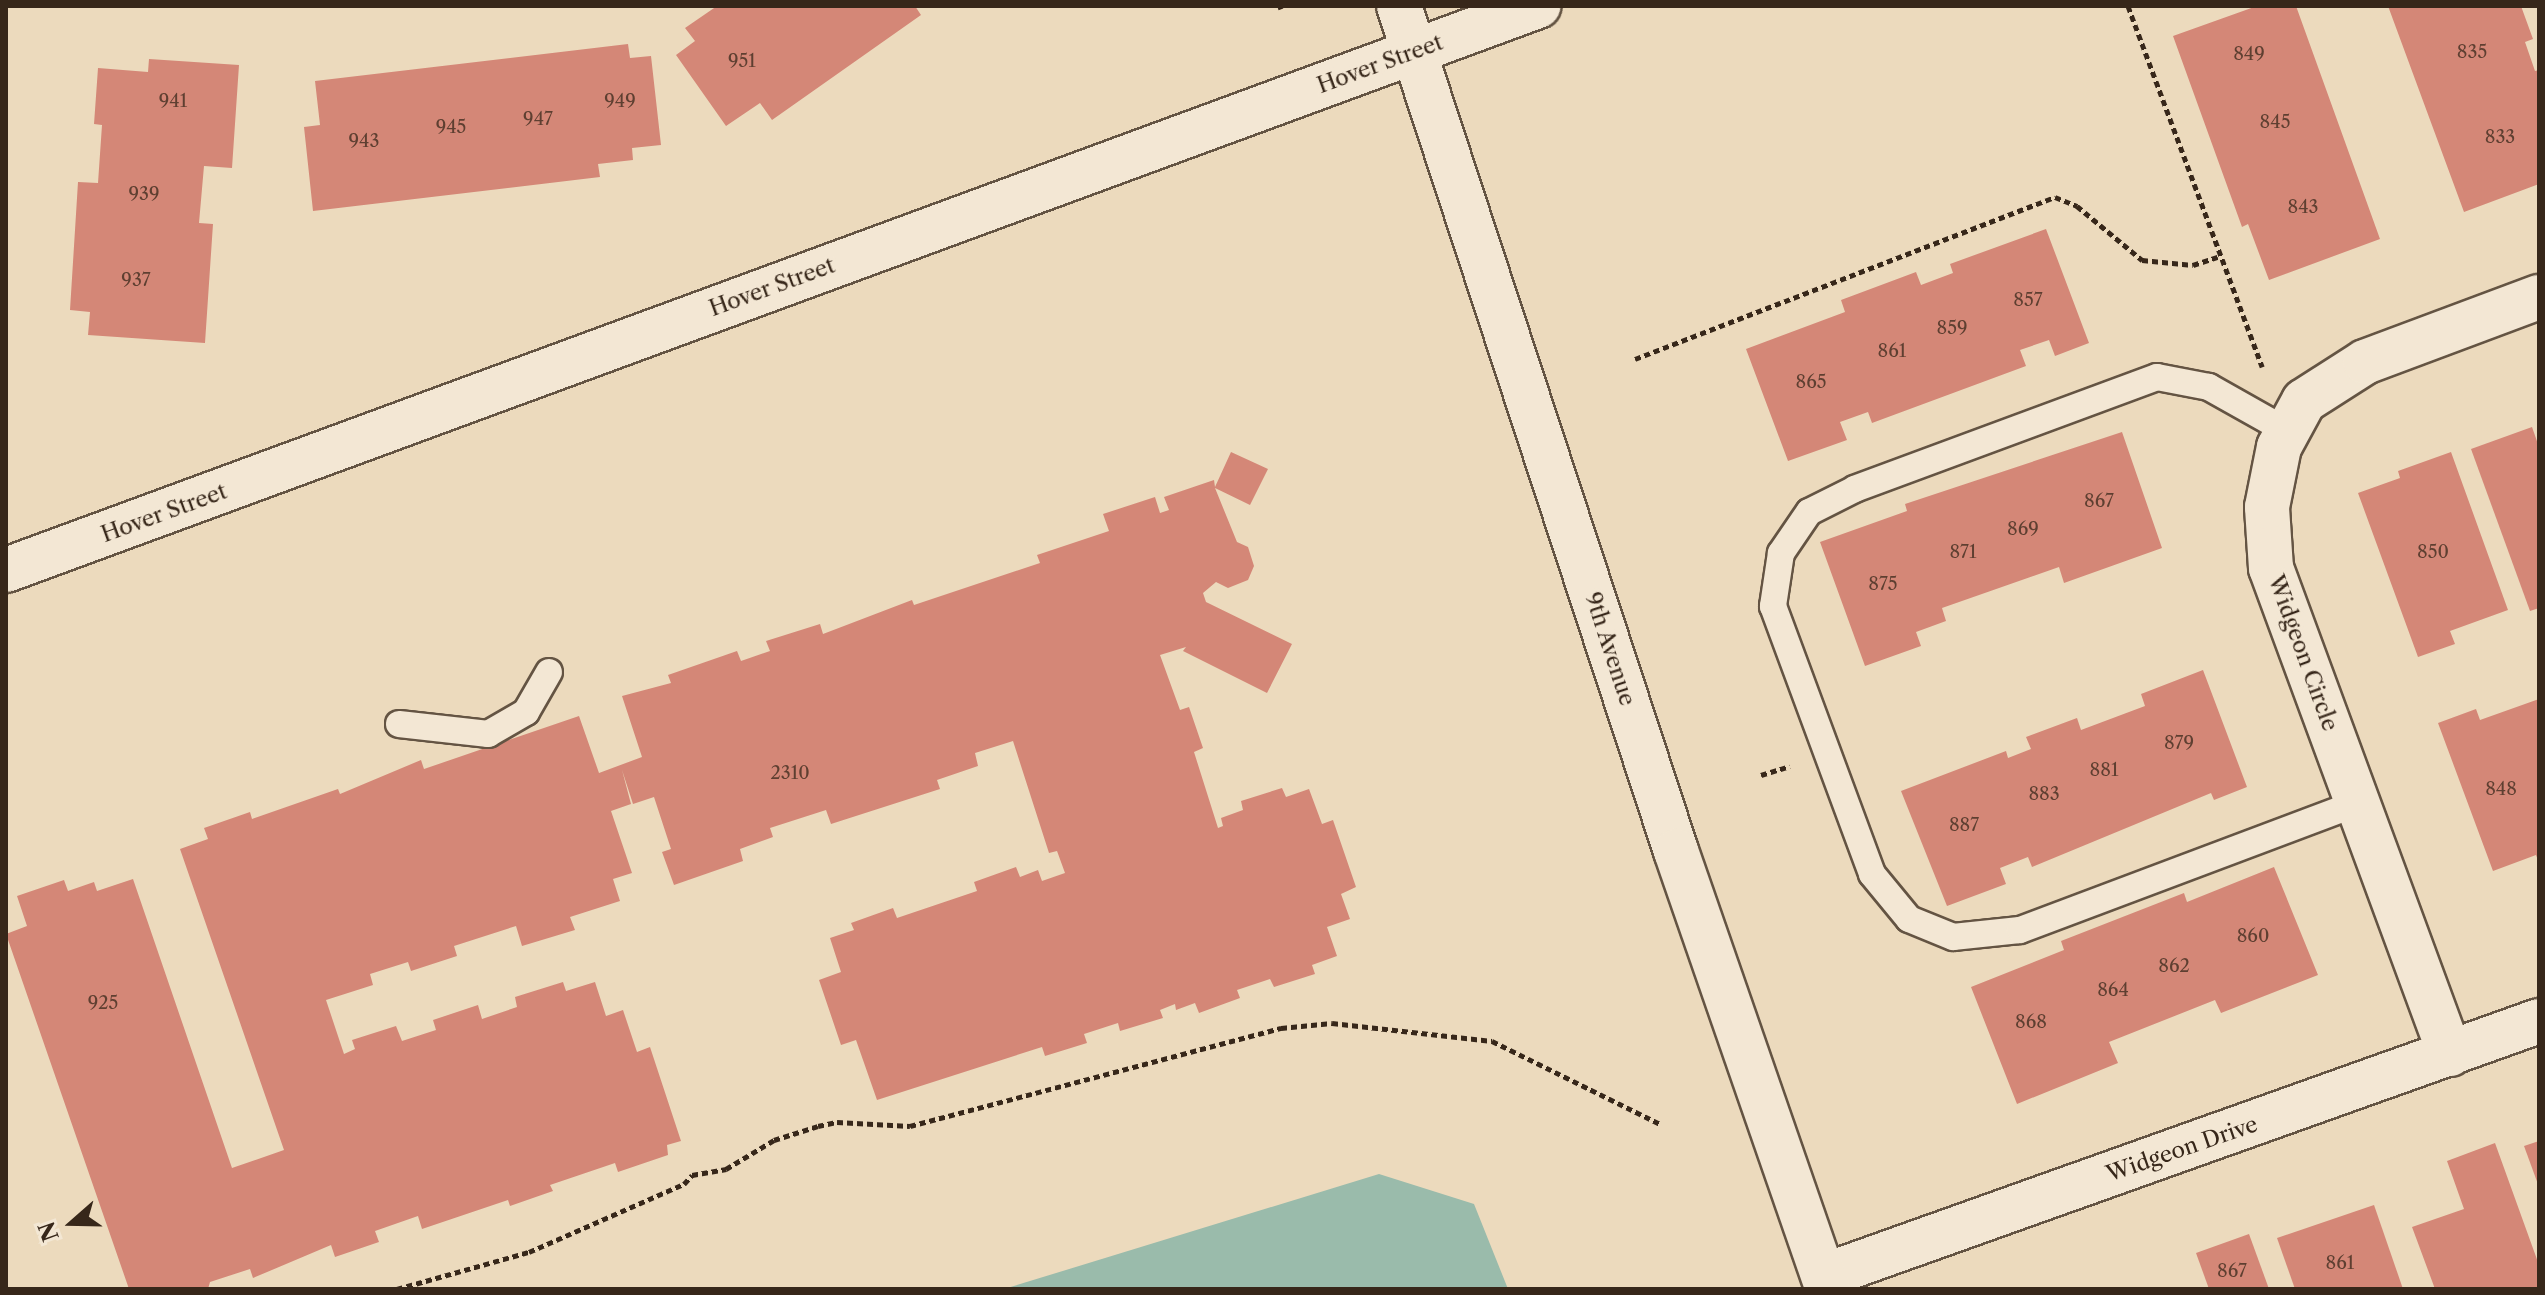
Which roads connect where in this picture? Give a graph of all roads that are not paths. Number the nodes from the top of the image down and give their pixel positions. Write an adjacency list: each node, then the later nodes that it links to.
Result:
1 (1399, 6): 3 (main road, 9th Avenue)
2 (1538, 6): 3 (main road, Hover Street)
3 (1416, 52): 6 (main road, Hover Street); 12 (main road, 9th Avenue)
4 (2539, 297): 5 (main road, Widgeon Circle)
5 (2287, 431): 9 (main road, Widgeon Circle); 9 (lane)
6 (6, 570)
7 (549, 672): 8 (lane)
8 (399, 724)
9 (2358, 803): 11 (main road, Widgeon Circle)
10 (2539, 1021): 11 (main road, Widgeon Drive)
11 (2450, 1054): 12 (main road, Widgeon Drive)
12 (1826, 1282)

